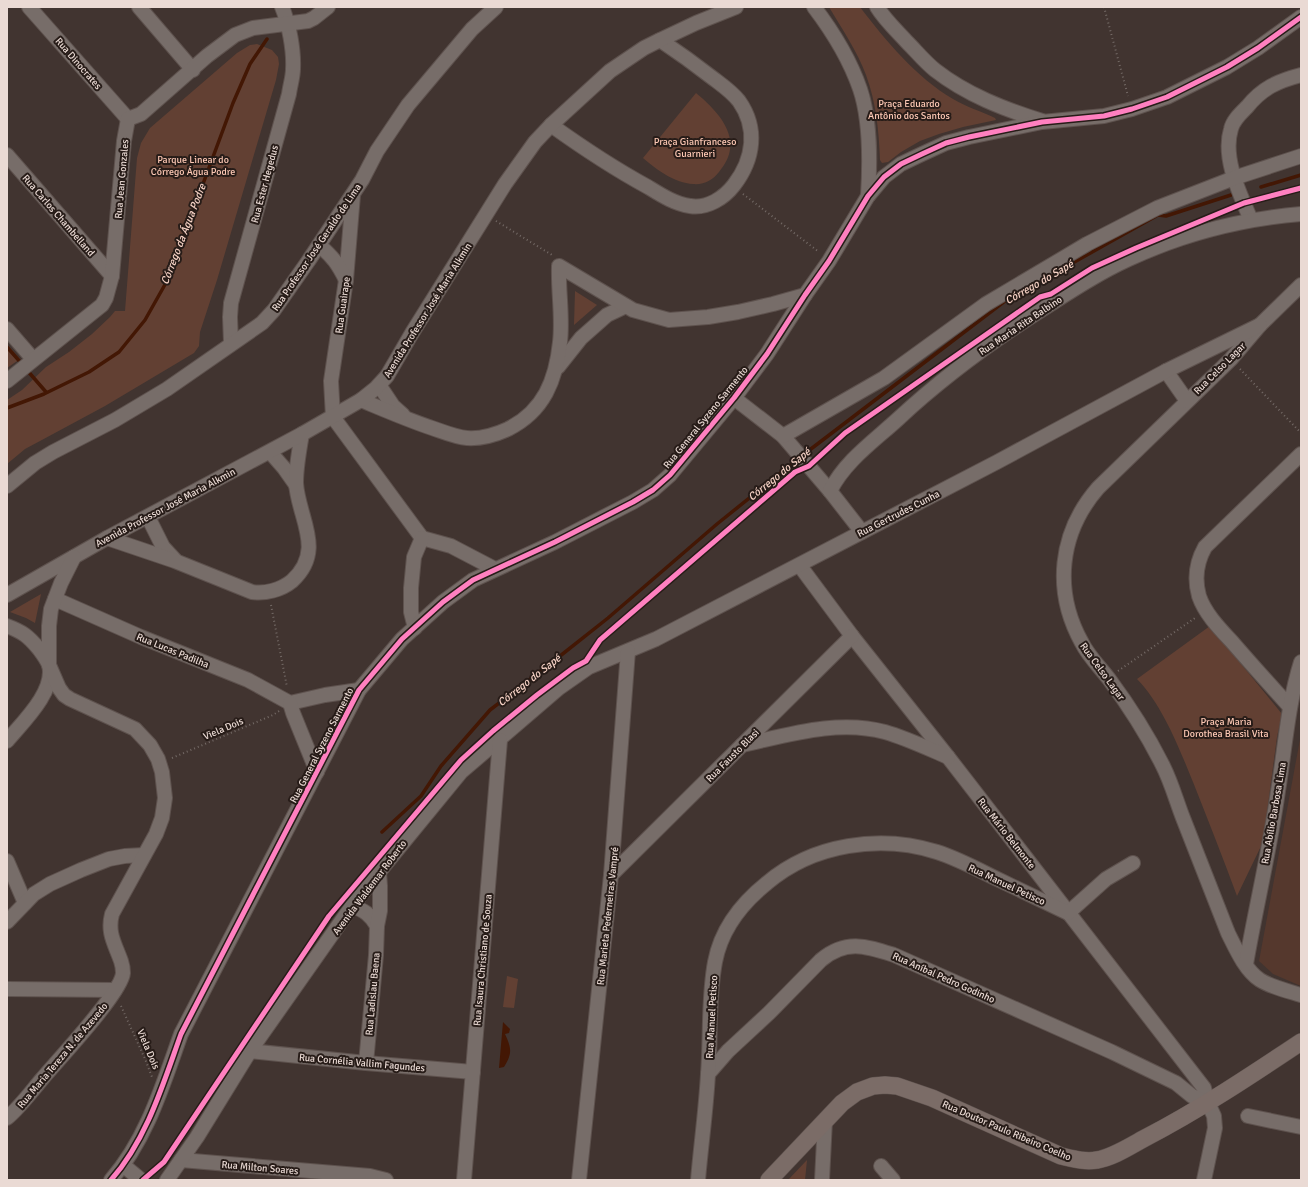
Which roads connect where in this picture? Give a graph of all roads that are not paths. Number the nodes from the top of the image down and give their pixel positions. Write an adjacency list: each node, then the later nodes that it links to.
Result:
1 (30, 7): 14 (street, Rua Dinocrates)
2 (139, 7): 12 (street)
3 (282, 7): 10 (street, Rua Ester Hegedus)
4 (328, 7): 10 (street)
5 (496, 7): 20 (street, Rua Professor José Geraldo de Lima)
6 (736, 7): 11 (street, Avenida Professor José Maria Alkmin)
7 (814, 7): 21 (street)
8 (877, 7): 15 (street)
9 (1301, 16): 15 (street, Rua General Syzeno Sarmento)
10 (287, 24): 12 (street); 32 (street, Rua Ester Hegedus)
11 (660, 40): 16 (street, Avenida Professor José Maria Alkmin); 16 (street)
12 (193, 70): 14 (street)
13 (1301, 75): 19 (street)
14 (128, 119): 25 (street, Rua Jean Gonzales)
15 (1042, 122): 21 (street, Rua General Syzeno Sarmento)
16 (551, 125): 37 (street, Avenida Professor José Maria Alkmin)
17 (7, 154): 25 (street, Rua Carlos Chambelland)
18 (1301, 156): 19 (street)
19 (1234, 178): 23 (street); 44 (street)
20 (353, 193): 24 (street, Rua Professor José Geraldo de Lima); 26 (street, Rua Guairape)
21 (868, 196): 28 (street, Rua General Syzeno Sarmento)
22 (1301, 214): 23 (street, Rua Maria Rita Balbino)
23 (1251, 220): 49 (street, Rua Maria Rita Balbino)
24 (319, 245): 26 (street); 32 (street, Rua Professor José Geraldo de Lima)
25 (112, 276): 33 (street, Rua Jean Gonzales)
26 (346, 280): 41 (street, Rua Guairape)
27 (1301, 285): 30 (street, Rua Celso Lagar)
28 (805, 295): 29 (street); 38 (street, Rua General Syzeno Sarmento)
29 (626, 306): 35 (street); 35 (street)
30 (1260, 326): 34 (street, Rua Gertrudes Cunha); 40 (street, Rua Celso Lagar)
31 (7, 329): 33 (street)
32 (231, 343): 48 (street, Rua Professor José Geraldo de Lima)
33 (26, 365): 36 (street, Rua Jean Gonzales)
34 (1166, 371): 40 (street); 51 (street, Rua Gertrudes Cunha)
35 (554, 373): 42 (street)
36 (7, 381)
37 (379, 385): 39 (street, Avenida Professor José Maria Alkmin); 42 (street)
38 (734, 398): 44 (street); 57 (street, Rua General Syzeno Sarmento)
39 (362, 400): 41 (street, Avenida Professor José Maria Alkmin); 42 (street)
40 (1187, 401): 84 (street, Rua Celso Lagar)
41 (332, 417): 43 (street, Avenida Professor José Maria Alkmin); 53 (street)
42 (409, 420)
43 (302, 434): 45 (street, Avenida Professor José Maria Alkmin); 47 (street)
44 (787, 440): 49 (street)
45 (270, 452): 47 (street); 50 (street, Avenida Professor José Maria Alkmin)
46 (1301, 454): 68 (street)
47 (296, 485): 55 (street)
48 (7, 486)
49 (830, 491): 51 (street)
50 (148, 517): 52 (street, Avenida Professor José Maria Alkmin); 55 (street)
51 (862, 532): 56 (street, Rua Gertrudes Cunha)
52 (107, 538): 54 (street, Avenida Professor José Maria Alkmin); 55 (street)
53 (422, 538): 57 (street); 61 (street)
54 (74, 557): 58 (street, Avenida Professor José Maria Alkmin); 59 (street)
55 (175, 561)
56 (800, 566): 62 (street, Rua Mário Belmonte); 63 (street, Rua Gertrudes Cunha)
57 (495, 569): 61 (street, Rua General Syzeno Sarmento)
58 (7, 595)
59 (55, 599): 65 (street); 67 (street, Rua Lucas Padilha)
60 (7, 626): 65 (street, Rua Maria Tereza N. de Azevedo)
61 (415, 628): 66 (street, Rua General Syzeno Sarmento)
62 (852, 636): 71 (street, Rua Fausto Blasi); 72 (street, Rua Mário Belmonte)
63 (628, 651): 69 (street, Avenida Waldemar Roberto); 78 (street, Rua Marieta Pederneiras Vampré)
64 (1301, 662): 68 (street, Rua Abílio Barbosa Lima)
65 (48, 665): 70 (street); 74 (street, Rua Maria Tereza N. de Azevedo)
66 (359, 690): 67 (street); 73 (street, Rua General Syzeno Sarmento)
67 (290, 703): 73 (street)
68 (1290, 707): 84 (street, Rua Abílio Barbosa Lima)
69 (500, 740): 77 (street, Avenida Waldemar Roberto); 91 (street, Rua Isaura Christiano de Souza)
70 (7, 741)
71 (742, 745): 72 (street); 78 (street, Rua Fausto Blasi)
72 (948, 757): 81 (street, Rua Mário Belmonte)
73 (317, 772): 99 (street, Rua General Syzeno Sarmento)
74 (144, 855): 79 (street); 86 (street, Rua Maria Tereza N. de Azevedo)
75 (7, 861): 79 (street)
76 (1134, 863): 81 (street)
77 (378, 872): 80 (street, Avenida Waldemar Roberto); 83 (street, Rua Ladislau Baena)
78 (611, 875): 106 (street, Rua Marieta Pederneiras Vampré)
79 (25, 903): 82 (street)
80 (352, 906): 83 (street); 89 (street, Avenida Waldemar Roberto)
81 (1068, 912): 92 (street, Rua Manuel Petisco); 93 (street, Rua Mário Belmonte)
82 (7, 922)
83 (377, 926): 90 (street, Rua Ladislau Baena)
84 (1246, 964): 87 (street, Rua Celso Lagar)
85 (7, 989): 86 (street)
86 (115, 990): 95 (street, Rua Maria Tereza N. de Azevedo)
87 (1301, 995)
88 (1301, 1042): 93 (main road, Rua Doutor Paulo Ribeiro Coelho)
89 (250, 1051): 90 (street, Rua Cornélia Vallim Fagundes); 98 (street, Avenida Waldemar Roberto)
90 (366, 1063): 91 (street, Rua Cornélia Vallim Fagundes)
91 (473, 1072): 105 (street, Rua Isaura Christiano de Souza)
92 (708, 1074): 93 (street, Rua Aníbal Pedro Godinho); 107 (street, Rua Manuel Petisco)
93 (1208, 1103): 96 (main road, Rua Doutor Paulo Ribeiro Coelho); 111 (street, Rua Mário Belmonte)
94 (1248, 1116): 97 (street)
95 (8, 1117)
96 (825, 1120): 108 (main road, Rua Doutor Paulo Ribeiro Coelho); 109 (street)
97 (1301, 1127)
98 (181, 1160): 103 (street, Avenida Waldemar Roberto); 104 (street, Rua Milton Soares)
99 (123, 1165): 101 (street, Rua General Syzeno Sarmento); 102 (street)
100 (881, 1166): 110 (street)
101 (111, 1180)
102 (141, 1180)
103 (167, 1180)
104 (386, 1180)
105 (464, 1180)
106 (579, 1180)
107 (698, 1180)
108 (768, 1180)
109 (822, 1180)
110 (893, 1180)
111 (1204, 1180)

